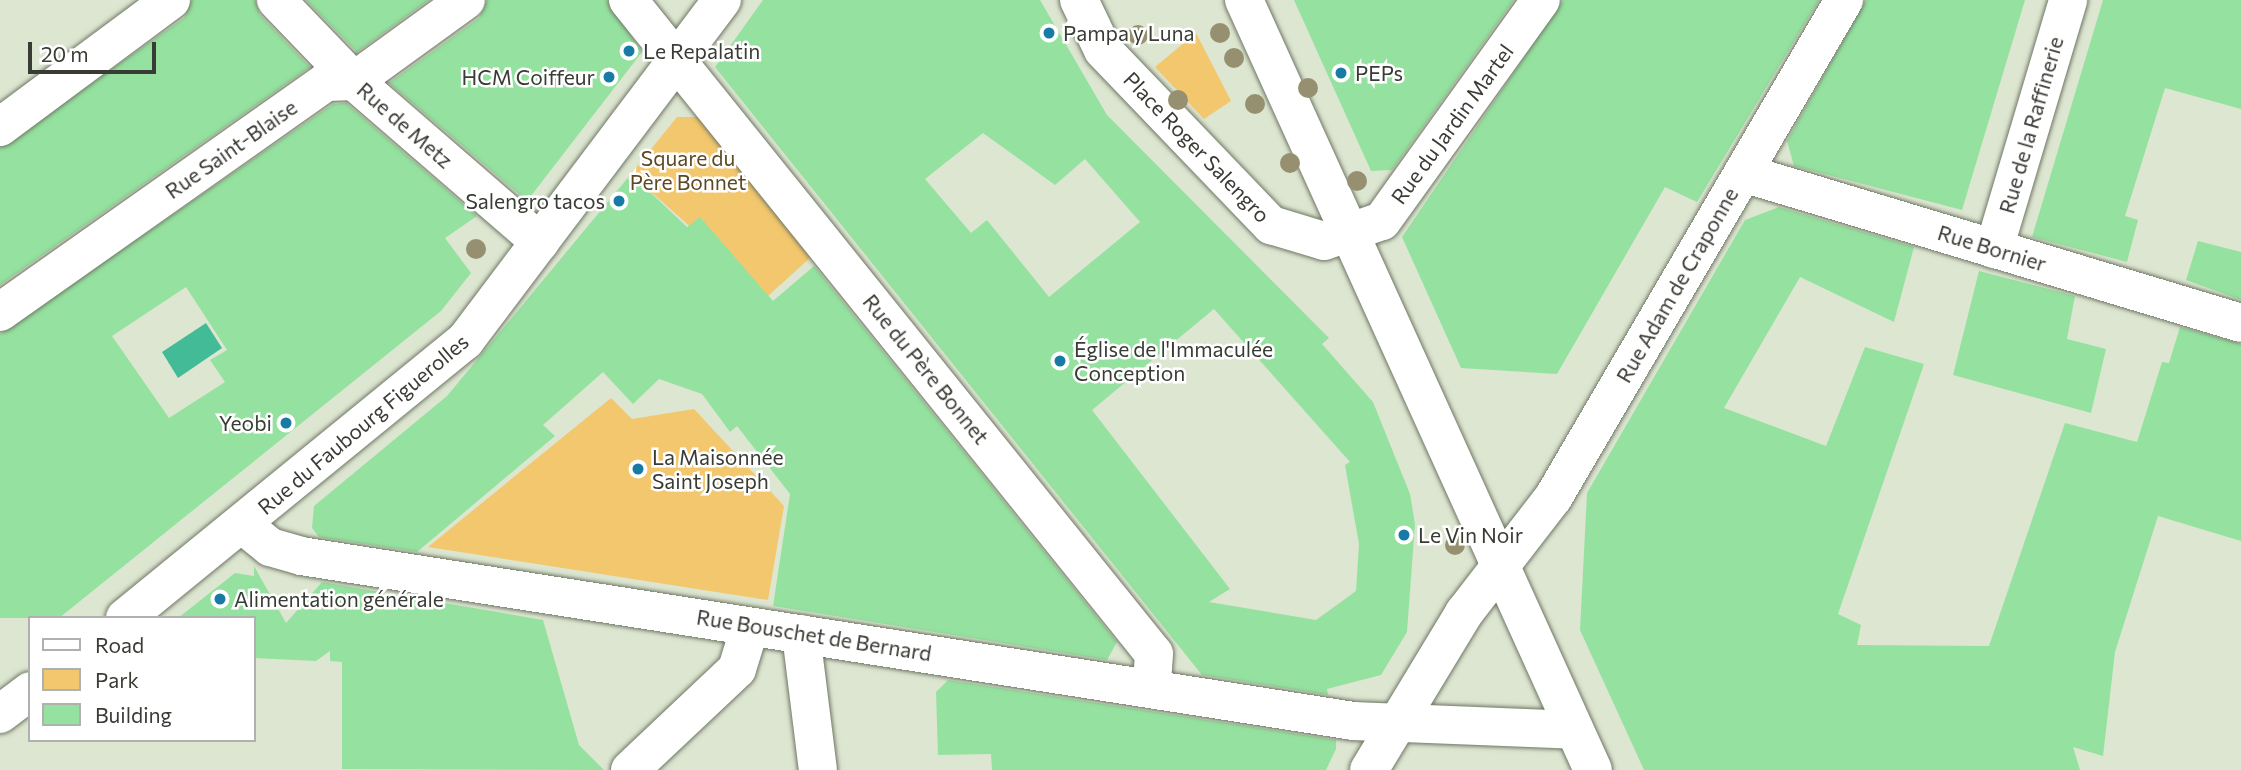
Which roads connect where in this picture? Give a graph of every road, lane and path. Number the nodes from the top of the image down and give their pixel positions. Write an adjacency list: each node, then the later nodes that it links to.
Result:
1 (171, 0): 13 (street)
2 (276, 0): 12 (street, Rue de Metz)
3 (466, 0): 12 (street, Rue Saint-Blaise)
4 (628, 0): 11 (street, Rue du Père Bonnet)
5 (722, 0): 11 (street, Rue du Faubourg Figuerolles)
6 (1079, 0): 15 (street, Place Roger Salengro)
7 (1244, 0): 15 (street)
8 (1541, 0): 15 (street, Rue du Jardin Martel)
9 (1844, 0): 14 (street, Rue Adam de Craponne)
10 (2067, 0): 17 (street, Rue de la Raffinerie)
11 (678, 59): 16 (street, Rue du Faubourg Figuerolles); 25 (street, Rue du Père Bonnet)
12 (354, 81): 16 (street, Rue de Metz); 18 (street, Rue Saint-Blaise)
13 (0, 127)
14 (1744, 173): 17 (street, Rue Bornier); 21 (street, Rue Adam de Craponne)
15 (1350, 233): 21 (street)
16 (540, 242): 20 (street, Rue du Faubourg Figuerolles)
17 (1994, 249): 19 (street, Rue Bornier)
18 (0, 312)
19 (2241, 323)
20 (243, 525): 22 (street, Rue du Faubourg Figuerolles); 23 (street, Rue Bouschet de Bernard)
21 (1500, 563): 28 (street, Rue Adam de Craponne); 29 (street)
22 (128, 616)
23 (750, 626): 24 (street, Rue Bouschet de Bernard); 30 (street)
24 (802, 634): 25 (street, Rue Bouschet de Bernard); 31 (street)
25 (1152, 686): 28 (street, Rue Bouschet de Bernard)
26 (28, 693): 27 (street)
27 (0, 714)
28 (1392, 727): 29 (street, Rue Bouschet de Bernard); 32 (street)
29 (1574, 730): 33 (street)
30 (630, 770)
31 (818, 770)
32 (1369, 770)
33 (1593, 770)

